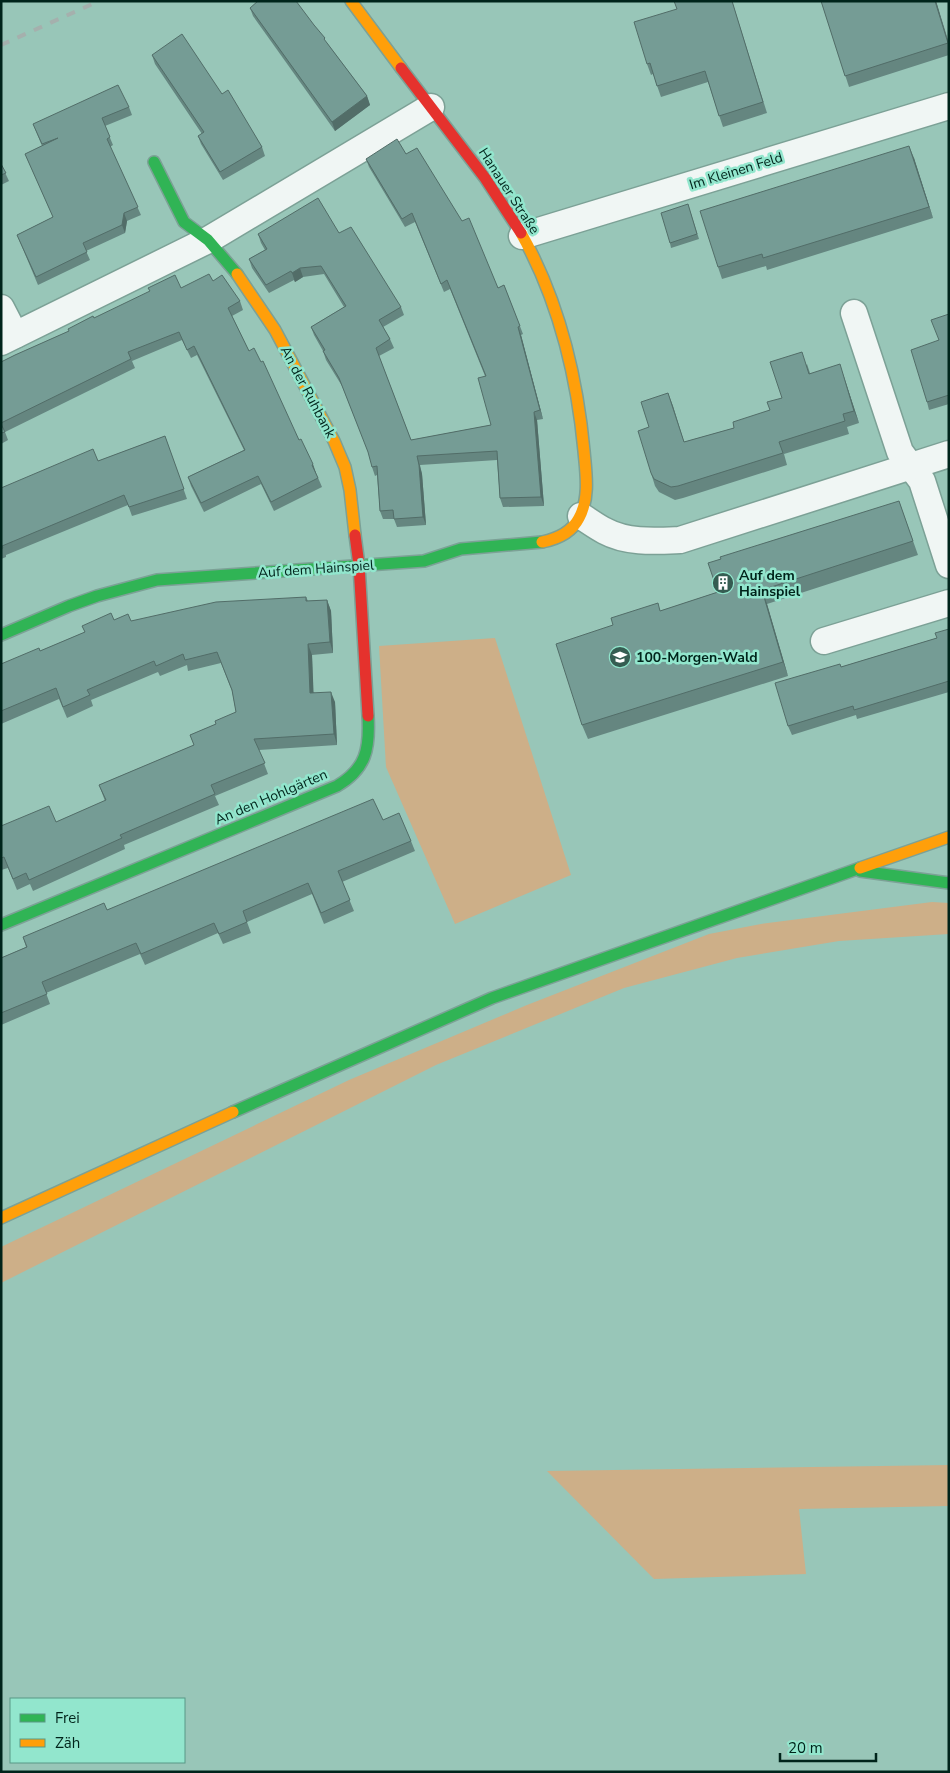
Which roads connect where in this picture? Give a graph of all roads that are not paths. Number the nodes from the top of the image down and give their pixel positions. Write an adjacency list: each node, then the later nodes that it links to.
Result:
1 (351, 1): 3 (street, Hanauer Straße)
2 (949, 106): 5 (street, Im Kleinen Feld)
3 (431, 107): 5 (street, Hanauer Straße); 6 (street)
4 (154, 162): 6 (street, An der Ruhbank)
5 (522, 236): 12 (street, Hanauer Straße)
6 (208, 240): 9 (street); 13 (street, An der Ruhbank)
7 (1, 308): 9 (street)
8 (854, 313): 11 (street)
9 (8, 338)
10 (949, 454): 11 (street)
11 (912, 466): 12 (street); 14 (street)
12 (581, 516): 13 (street, Auf dem Hainspiel)
13 (359, 565): 16 (street, Auf dem Hainspiel); 21 (street, An den Hohlgärten)
14 (949, 565)
15 (949, 602): 17 (street)
16 (1, 635)
17 (824, 641)
18 (949, 837): 19 (street)
19 (853, 871): 20 (street); 22 (street)
20 (949, 883)
21 (1, 925)
22 (1, 1218)

